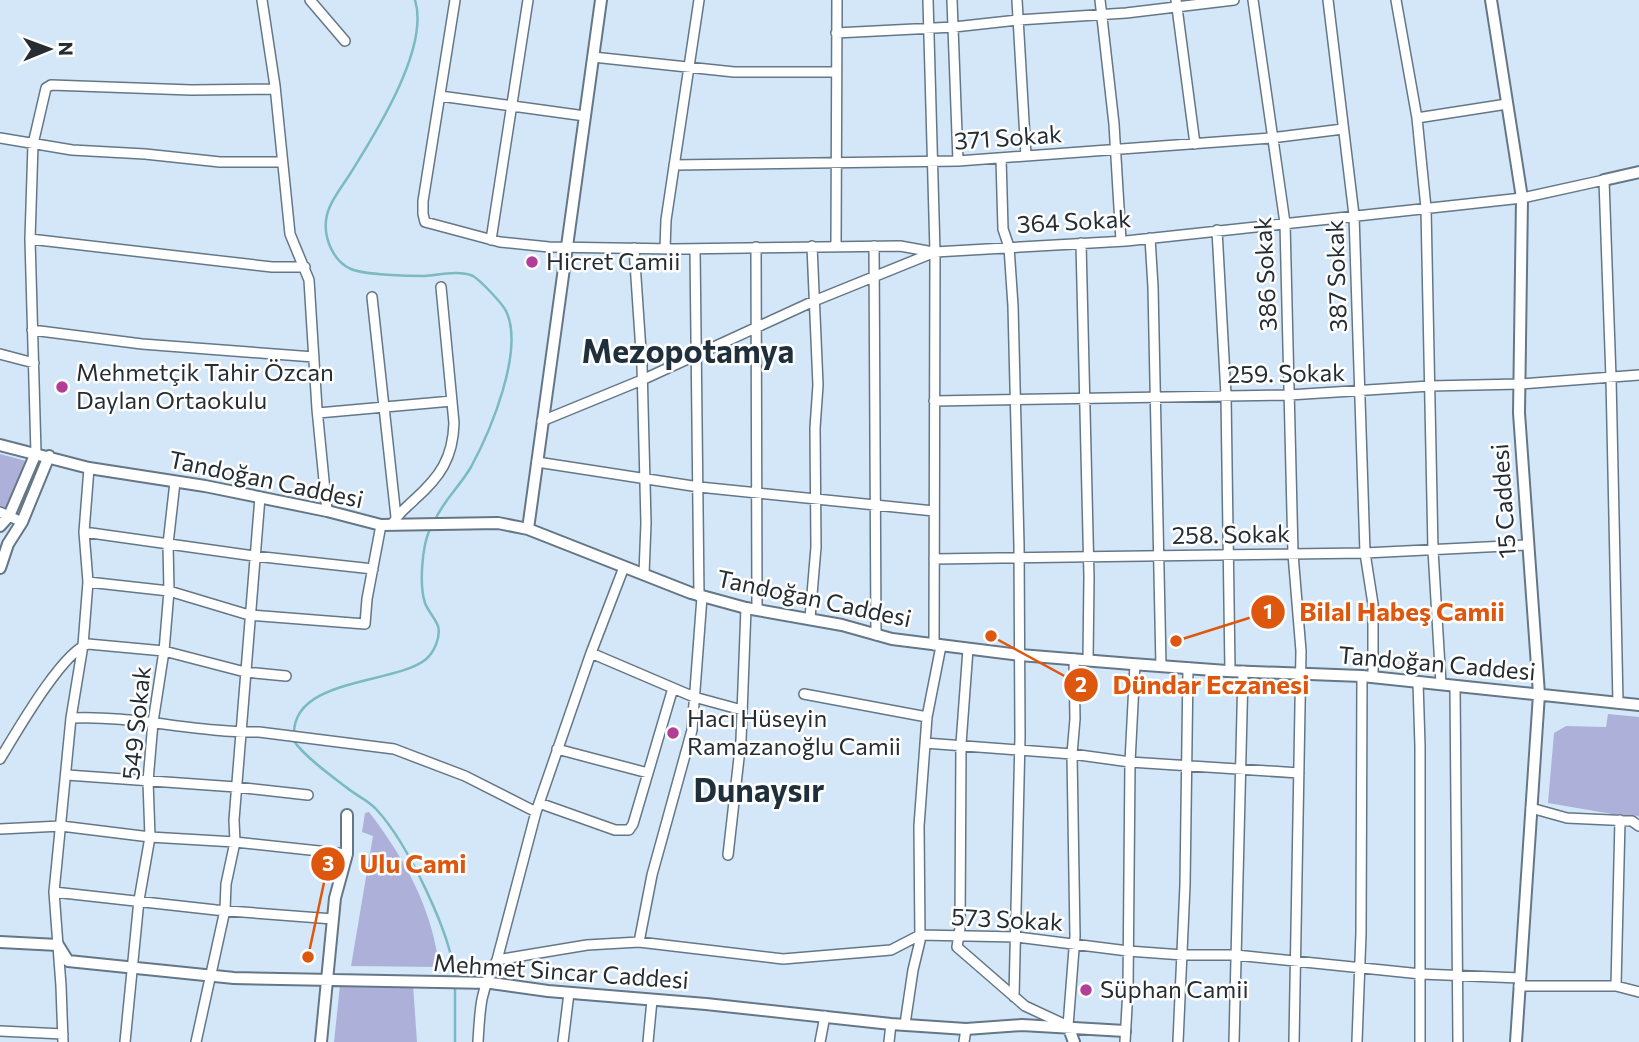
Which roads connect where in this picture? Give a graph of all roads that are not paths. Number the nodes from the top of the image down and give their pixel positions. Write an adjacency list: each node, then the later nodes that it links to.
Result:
1 (262, 0): 27 (street)
2 (310, 0): 23 (street)
3 (455, 0): 28 (street)
4 (528, 0): 30 (street)
5 (601, 0): 24 (street)
6 (699, 0): 25 (street)
7 (837, 0): 22 (street)
8 (928, 0): 21 (street)
9 (952, 0): 20 (street)
10 (1017, 0): 19 (street)
11 (1100, 0): 18 (street)
12 (1234, 0): 17 (street)
13 (1253, 0): 35 (street, 386 Sokak)
14 (1328, 0): 33 (street, 387 Sokak)
15 (1396, 0): 32 (street)
16 (1491, 0): 29 (street, 15 Caddesi)
17 (1176, 3): 18 (street); 37 (street)
18 (1101, 13): 19 (street); 38 (street)
19 (1018, 20): 20 (street); 39 (street)
20 (954, 27): 21 (street); 41 (street)
21 (929, 29): 22 (street); 44 (street)
22 (836, 33): 26 (street)
23 (345, 41)
24 (593, 57): 25 (street); 31 (street)
25 (689, 68): 26 (street); 45 (street)
26 (836, 72): 43 (street)
27 (275, 89): 36 (street); 42 (street)
28 (440, 96): 30 (street); 55 (street)
29 (1507, 104): 32 (street); 48 (street, 15 Caddesi)
30 (511, 107): 31 (street); 55 (street)
31 (585, 116): 61 (street)
32 (1417, 118): 49 (street)
33 (1343, 129): 35 (street, 371 Sokak); 50 (street, 387 Sokak)
34 (0, 138): 36 (street)
35 (1271, 138): 37 (street, 371 Sokak); 51 (street, 386 Sokak)
36 (33, 144): 42 (street); 54 (street)
37 (1195, 144): 38 (street, 371 Sokak)
38 (1115, 149): 39 (street, 371 Sokak); 56 (street)
39 (1026, 156): 40 (street, 371 Sokak)
40 (1001, 158): 41 (street, 371 Sokak); 63 (street)
41 (958, 161): 44 (street, 371 Sokak)
42 (282, 162): 68 (street)
43 (835, 162): 44 (street, 371 Sokak); 45 (street, 371 Sokak); 59 (street)
44 (933, 162): 67 (street)
45 (674, 165): 65 (street)
46 (1639, 172): 47 (street, 364 Sokak)
47 (1604, 180): 48 (street, 364 Sokak); 80 (street)
48 (1522, 198): 49 (street, 364 Sokak); 82 (street, 15 Caddesi)
49 (1426, 208): 50 (street, 364 Sokak); 83 (street)
50 (1354, 215): 51 (street, 364 Sokak); 84 (street, 387 Sokak)
51 (1285, 223): 52 (street, 364 Sokak); 85 (street, 386 Sokak)
52 (1217, 230): 53 (street, 364 Sokak); 86 (street)
53 (1150, 238): 56 (street, 364 Sokak); 88 (street)
54 (30, 239): 68 (street); 74 (street)
55 (491, 240): 61 (street)
56 (1121, 241): 57 (street, 364 Sokak)
57 (1081, 243): 63 (street, 364 Sokak); 87 (street)
58 (812, 246): 59 (street); 62 (street); 72 (street)
59 (836, 246): 60 (street)
60 (874, 246): 67 (street); 69 (street)
61 (566, 247): 64 (street); 94 (street)
62 (756, 247): 66 (street); 73 (street)
63 (1009, 247): 67 (street, 364 Sokak); 89 (street)
64 (634, 248): 65 (street); 81 (street)
65 (665, 249): 66 (street)
66 (695, 249): 75 (street)
67 (935, 252): 69 (street, 364 Sokak); 91 (street)
68 (305, 267): 77 (street)
69 (874, 278): 72 (street, 364 Sokak); 106 (street)
70 (441, 287): 90 (street)
71 (372, 297): 92 (street)
72 (814, 301): 73 (street, 364 Sokak); 105 (street)
73 (758, 326): 75 (street, 364 Sokak); 103 (street)
74 (32, 330): 77 (street); 78 (street)
75 (698, 353): 81 (street, 364 Sokak); 102 (street)
76 (0, 354): 78 (street)
77 (314, 357): 93 (street)
78 (34, 363): 96 (street)
79 (1639, 375): 80 (street, 259. Sokak)
80 (1611, 378): 82 (street, 259. Sokak); 161 (street)
81 (642, 380): 94 (street, 364 Sokak); 100 (street)
82 (1520, 384): 83 (street, 259. Sokak); 116 (street, 15 Caddesi)
83 (1430, 386): 84 (street, 259. Sokak); 117 (street)
84 (1359, 392): 85 (street, 259. Sokak); 119 (street, 387 Sokak)
85 (1289, 394): 86 (street, 259. Sokak); 118 (street, 386 Sokak)
86 (1226, 395): 88 (street, 259. Sokak); 121 (street)
87 (1085, 397): 88 (street, 259. Sokak); 89 (street, 259. Sokak); 123 (street)
88 (1155, 397): 120 (street)
89 (1014, 399): 91 (street, 259. Sokak); 125 (street)
90 (452, 401): 92 (street); 111 (street)
91 (934, 401): 108 (street)
92 (384, 408): 93 (street); 111 (street)
93 (318, 413): 107 (street)
94 (542, 421): 98 (street)
95 (0, 445): 96 (street, Tandoğan Caddesi)
96 (36, 453): 97 (street, Tandoğan Caddesi); 109 (street)
97 (49, 456): 99 (street, Tandoğan Caddesi); 110 (street)
98 (537, 462): 100 (street); 113 (street)
99 (89, 468): 101 (street, Tandoğan Caddesi); 114 (street)
100 (645, 480): 102 (street); 129 (street)
101 (175, 482): 104 (street, Tandoğan Caddesi); 115 (street, 549 Sokak)
102 (699, 487): 103 (street); 132 (street)
103 (758, 492): 105 (street); 133 (street)
104 (260, 498): 107 (street, Tandoğan Caddesi); 122 (street)
105 (816, 499): 106 (street); 135 (street)
106 (876, 507): 108 (street); 136 (street)
107 (327, 511): 111 (street, Tandoğan Caddesi)
108 (934, 511): 124 (street)
109 (4, 514): 110 (street); 112 (street)
110 (22, 522): 127 (street)
111 (390, 522): 113 (street, Tandoğan Caddesi); 128 (street)
112 (0, 526)
113 (528, 529): 126 (street, Tandoğan Caddesi)
114 (84, 532): 115 (street); 130 (street)
115 (168, 544): 122 (street); 131 (street, 549 Sokak)
116 (1528, 545): 117 (street, 258. Sokak); 159 (street, 15 Caddesi)
117 (1433, 550): 119 (street, 258. Sokak); 155 (street)
118 (1293, 554): 119 (street, 258. Sokak); 121 (street, 258. Sokak); 151 (street, 386 Sokak)
119 (1365, 554): 153 (street, 387 Sokak)
120 (1158, 555): 121 (street, 258. Sokak); 123 (street, 258. Sokak); 146 (street)
121 (1229, 555): 148 (street)
122 (254, 556): 128 (street); 134 (street)
123 (1088, 558): 125 (street, 258. Sokak); 144 (street)
124 (934, 559): 125 (street, 258. Sokak); 138 (street)
125 (1019, 559): 142 (street)
126 (624, 566): 129 (street, Tandoğan Caddesi); 141 (street)
127 (0, 568)
128 (373, 569): 134 (street)
129 (644, 574): 132 (street, Tandoğan Caddesi)
130 (88, 582): 131 (street); 137 (street)
131 (169, 591): 134 (street); 140 (street, 549 Sokak)
132 (701, 596): 133 (street, Tandoğan Caddesi); 160 (street)
133 (751, 608): 135 (street, Tandoğan Caddesi); 163 (street)
134 (249, 615): 150 (street)
135 (810, 618): 136 (street, Tandoğan Caddesi)
136 (876, 635): 138 (street, Tandoğan Caddesi)
137 (83, 645): 140 (street); 165 (street); 173 (street)
138 (937, 645): 139 (street, Tandoğan Caddesi); 164 (street)
139 (968, 649): 142 (street, Tandoğan Caddesi); 169 (street)
140 (164, 651): 150 (street); 166 (street, 549 Sokak)
141 (591, 653): 157 (street); 170 (street)
142 (1020, 655): 143 (street, Tandoğan Caddesi); 171 (street)
143 (1074, 659): 144 (street, Tandoğan Caddesi); 172 (street)
144 (1088, 660): 145 (street, Tandoğan Caddesi)
145 (1135, 664): 146 (street, Tandoğan Caddesi); 174 (street)
146 (1161, 666): 147 (street, Tandoğan Caddesi)
147 (1188, 668): 148 (street, Tandoğan Caddesi); 175 (street)
148 (1230, 671): 149 (street, Tandoğan Caddesi)
149 (1243, 671): 151 (street, Tandoğan Caddesi); 176 (street)
150 (245, 672): 152 (street); 167 (street)
151 (1300, 673): 153 (street, Tandoğan Caddesi); 178 (street, 386 Sokak)
152 (286, 676)
153 (1367, 677): 154 (street, Tandoğan Caddesi); 210 (street, 387 Sokak)
154 (1418, 682): 155 (street, Tandoğan Caddesi); 212 (street)
155 (1441, 684): 156 (street, Tandoğan Caddesi)
156 (1455, 685): 159 (street, Tandoğan Caddesi); 214 (street)
157 (673, 688): 160 (street); 177 (street)
158 (804, 694): 164 (street)
159 (1539, 694): 161 (street, Tandoğan Caddesi); 184 (street, 15 Caddesi)
160 (694, 697): 163 (street); 202 (street)
161 (1618, 703): 162 (street, Tandoğan Caddesi)
162 (1639, 705)
163 (742, 710): 193 (street)
164 (927, 716): 168 (street)
165 (71, 718): 166 (street); 179 (street)
166 (153, 722): 167 (street); 180 (street, 549 Sokak)
167 (240, 732): 181 (street); 183 (street)
168 (925, 743): 169 (street); 198 (street)
169 (961, 744): 171 (street); 199 (street)
170 (557, 749): 177 (street); 183 (street)
171 (1019, 750): 172 (street); 200 (street)
172 (1072, 754): 174 (street); 203 (street)
173 (0, 759)
174 (1130, 762): 175 (street); 205 (street)
175 (1185, 765): 176 (street); 206 (street)
176 (1240, 769): 178 (street); 207 (street)
177 (648, 773): 183 (street)
178 (1299, 773): 209 (street, 386 Sokak)
179 (67, 775): 180 (street); 187 (street)
180 (148, 781): 181 (street); 190 (street, 549 Sokak)
181 (236, 787): 182 (street); 191 (street)
182 (308, 795)
183 (537, 808): 208 (street)
184 (1531, 808): 186 (street); 217 (street, 15 Caddesi)
185 (348, 815): 192 (street)
186 (1620, 820): 188 (street); 218 (street)
187 (61, 826): 189 (street); 190 (street); 194 (street)
188 (1639, 826)
189 (0, 829)
190 (150, 837): 191 (street); 195 (street, 549 Sokak)
191 (235, 842): 192 (street); 196 (street)
192 (346, 853): 197 (street)
193 (727, 855)
194 (54, 892): 195 (street); 204 (street)
195 (139, 900): 196 (street); 211 (street, 549 Sokak)
196 (225, 910): 197 (street); 213 (street)
197 (333, 919): 215 (street)
198 (920, 935): 199 (street, 573 Sokak); 202 (street, 573 Sokak); 225 (street)
199 (958, 936): 200 (street, 573 Sokak); 221 (street)
200 (1017, 937): 203 (street, 573 Sokak); 221 (street)
201 (0, 942): 204 (street, Mehmet Sincar Caddesi)
202 (639, 942): 208 (street, 573 Sokak)
203 (1074, 944): 205 (street, 573 Sokak); 226 (street)
204 (58, 946): 211 (street, Mehmet Sincar Caddesi); 230 (street)
205 (1128, 951): 206 (street, 573 Sokak); 229 (street)
206 (1183, 955): 207 (street, 573 Sokak); 241 (street)
207 (1236, 956): 209 (street, 573 Sokak); 242 (street)
208 (497, 960): 216 (street)
209 (1296, 961): 210 (street, 573 Sokak); 243 (street, 386 Sokak)
210 (1360, 966): 212 (street, 573 Sokak); 244 (street, 387 Sokak)
211 (132, 968): 213 (street, Mehmet Sincar Caddesi); 231 (street, 549 Sokak)
212 (1421, 974): 214 (street, 573 Sokak); 245 (street)
213 (211, 975): 215 (street, Mehmet Sincar Caddesi); 232 (street)
214 (1458, 976): 217 (street, 573 Sokak); 246 (street)
215 (326, 980): 216 (street, Mehmet Sincar Caddesi); 233 (street)
216 (485, 982): 220 (street, Mehmet Sincar Caddesi); 234 (street)
217 (1520, 982): 218 (street, 573 Sokak); 247 (street, 15 Caddesi)
218 (1616, 986): 219 (street, 573 Sokak)
219 (1639, 992)
220 (569, 993): 222 (street, Mehmet Sincar Caddesi); 235 (street)
221 (1014, 997): 226 (street)
222 (652, 1000): 223 (street, Mehmet Sincar Caddesi); 236 (street)
223 (825, 1016): 224 (street, Mehmet Sincar Caddesi); 237 (street)
224 (891, 1024): 225 (street, Mehmet Sincar Caddesi); 238 (street)
225 (905, 1024): 227 (street, Mehmet Sincar Caddesi)
226 (1068, 1027): 227 (street, Mehmet Sincar Caddesi); 229 (street, Mehmet Sincar Caddesi); 240 (street)
227 (966, 1029): 239 (street)
228 (0, 1031): 230 (street)
229 (1125, 1036)
230 (63, 1038)
231 (125, 1042)
232 (196, 1042)
233 (321, 1042)
234 (478, 1042)
235 (564, 1042)
236 (648, 1042)
237 (820, 1042)
238 (890, 1042)
239 (964, 1042)
240 (1074, 1042)
241 (1178, 1042)
242 (1234, 1042)
243 (1294, 1042)
244 (1357, 1042)
245 (1420, 1042)
246 (1458, 1042)
247 (1516, 1042)

